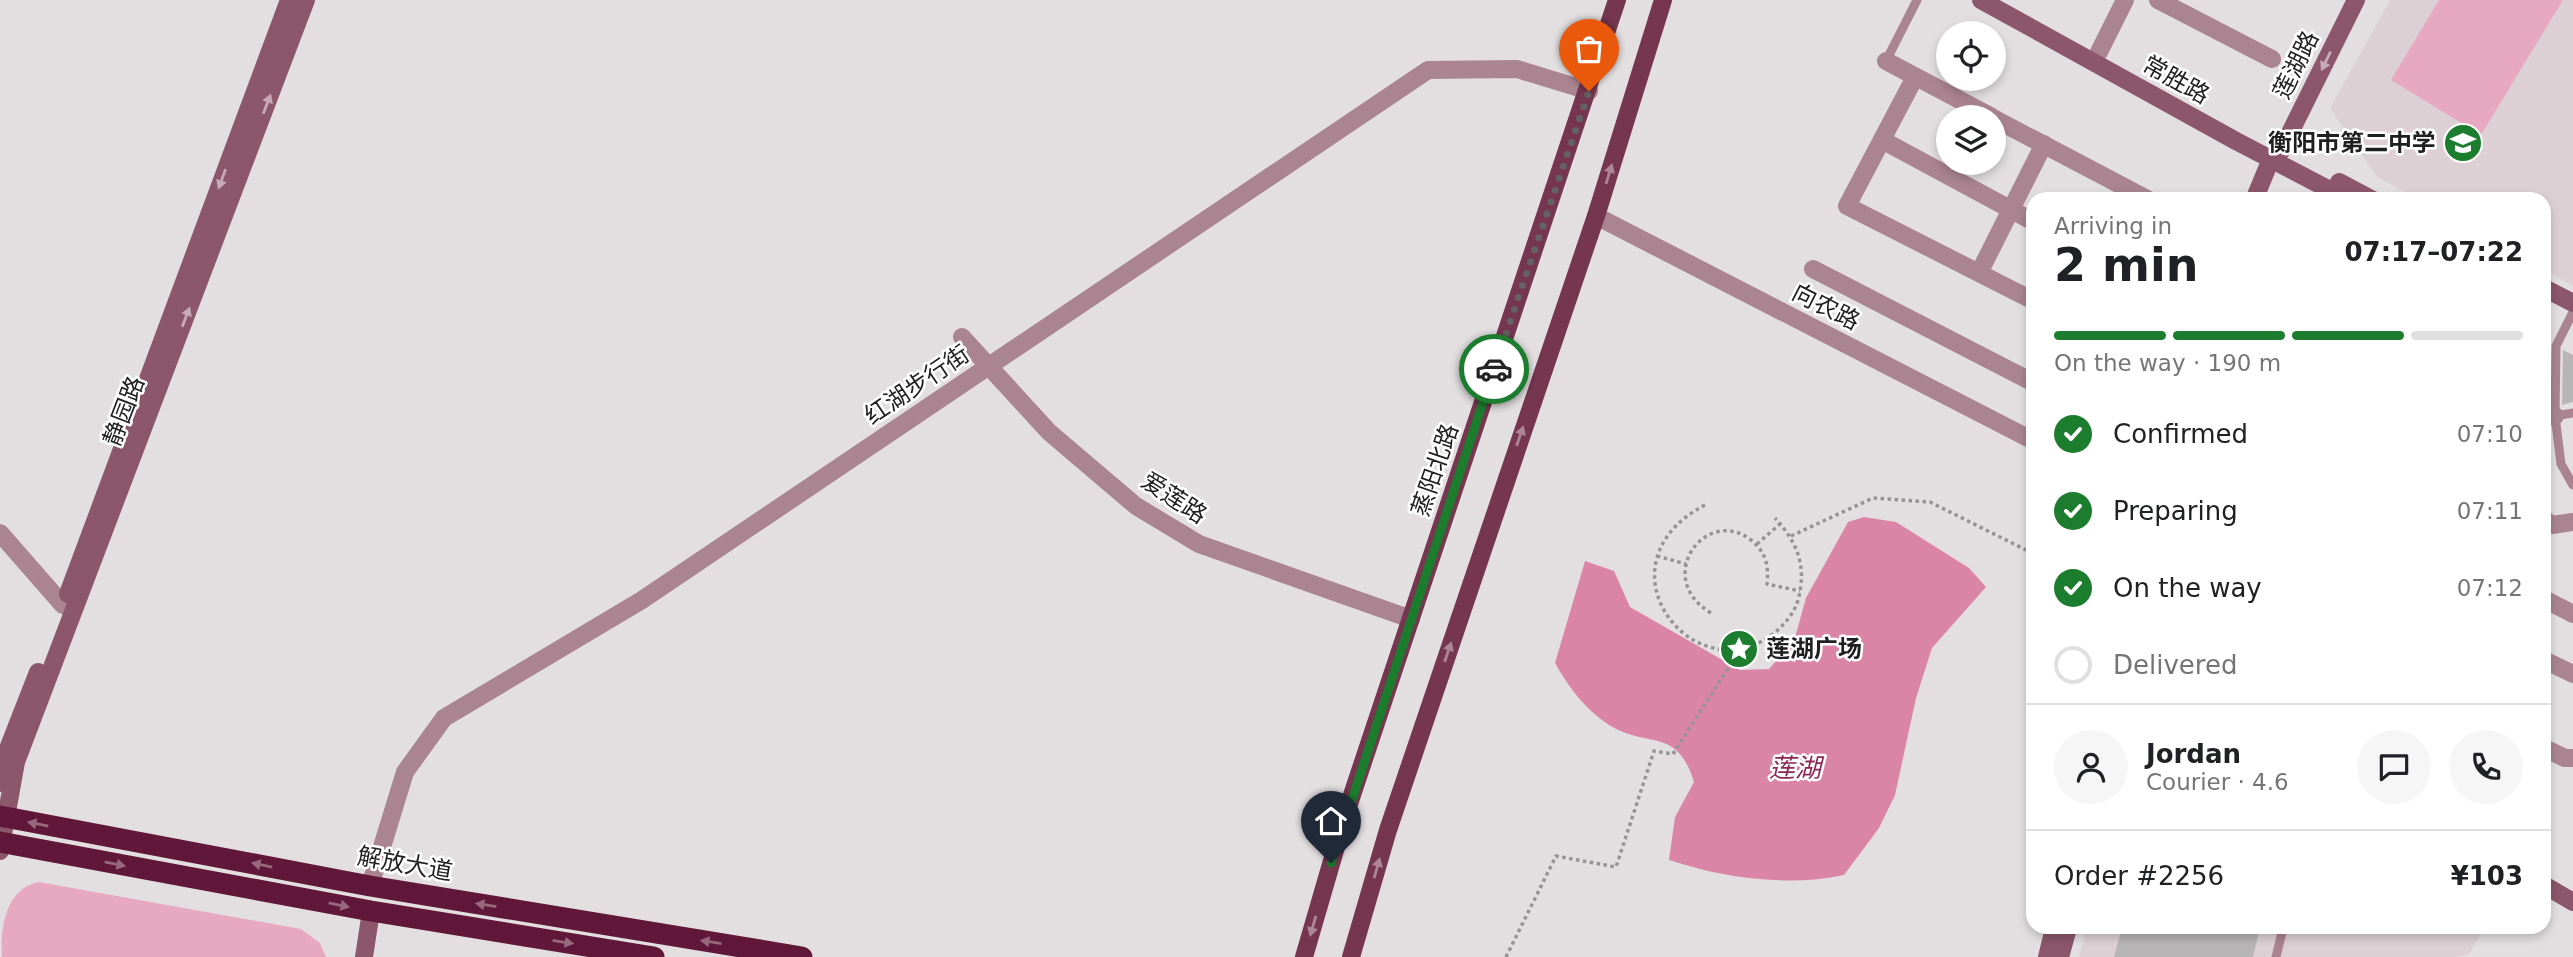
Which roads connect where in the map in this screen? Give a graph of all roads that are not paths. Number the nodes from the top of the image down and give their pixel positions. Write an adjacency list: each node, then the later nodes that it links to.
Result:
1 (289, 0): 45 (street, 静园路, one-way to 45)
2 (306, 0): 53 (street, 静园路, one-way to 2)
3 (1617, 0): 15 (main road, 蒸阳北路)
4 (1663, 0): 27 (main road, one-way to 4)
5 (1917, 0): 13 (lane)
6 (1981, 0): 20 (street, 常胜路)
7 (2006, 0): 11 (street, 常胜路)
8 (2125, 0): 11 (street)
9 (2158, 0): 12 (street)
10 (2356, 0): 20 (street, 莲湖路, one-way to 20)
11 (2099, 52): 20 (street, 常胜路)
12 (2272, 59)
13 (1886, 61): 14 (street)
14 (1915, 77): 16 (street); 18 (street)
15 (1589, 91): 36 (street, 红湖步行街); 47 (main road, 蒸阳北路)
16 (1968, 105)
17 (2006, 125): 19 (street)
18 (1882, 140): 26 (street); 30 (street)
19 (2044, 145): 21 (street); 26 (street)
20 (2278, 158): 22 (street, 莲湖路); 23 (street, 莲湖路); 24 (street, 常胜路); 25 (street, 常胜路)
21 (2134, 192)
22 (2259, 192)
23 (2268, 192)
24 (2335, 192)
25 (2355, 192)
26 (2011, 209): 28 (street); 30 (street)
27 (1596, 216): 39 (street, 向农路); 66 (main road, one-way to 27)
28 (2026, 217)
29 (1812, 269): 37 (street)
30 (1979, 273): 32 (street)
31 (2551, 294): 34 (street)
32 (2026, 297)
33 (2551, 303): 34 (street)
34 (2573, 311): 38 (lane)
35 (962, 337): 36 (street, 爱莲路)
36 (989, 366): 47 (street, 爱莲路); 55 (street, 红湖步行街)
37 (2026, 379)
38 (2558, 415): 40 (lane)
39 (2026, 436)
40 (2573, 485)
41 (2573, 522): 42 (street)
42 (2551, 524)
43 (0, 533): 45 (street)
44 (2551, 603): 46 (street)
45 (63, 605): 52 (street, 静园路)
46 (2573, 614)
47 (1410, 619): 65 (main road, 蒸阳北路, one-way to 65)
48 (2551, 663): 49 (street)
49 (2573, 674)
50 (2551, 752): 51 (street)
51 (2573, 758)
52 (0, 783)
53 (3, 817): 54 (street, 静园路); 55 (highway, 解放大道, one-way to 53)
54 (1, 845): 58 (highway, one-way to 58)
55 (370, 886): 64 (highway, 解放大道, one-way to 55)
56 (2551, 889): 57 (street)
57 (2573, 902)
58 (371, 911): 62 (street); 63 (highway, one-way to 63)
59 (2053, 934): 67 (street)
60 (2066, 934): 68 (street)
61 (2282, 934): 69 (lane)
62 (365, 957)
63 (654, 957)
64 (802, 957)
65 (1304, 957)
66 (1351, 957)
67 (2047, 957)
68 (2060, 957)
69 (2276, 957)

